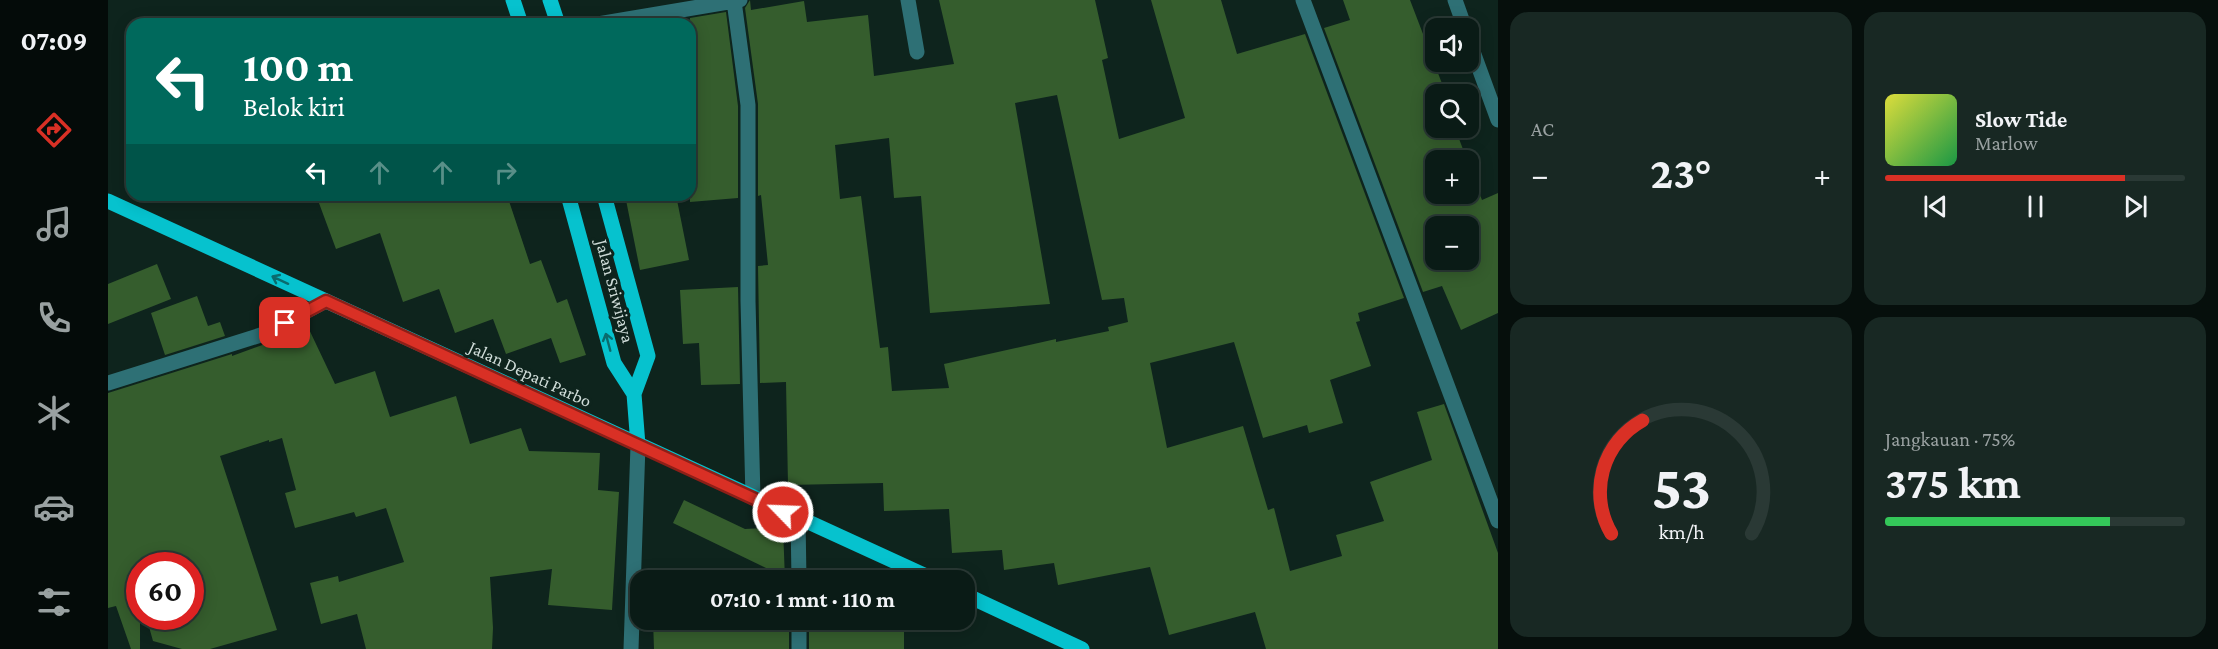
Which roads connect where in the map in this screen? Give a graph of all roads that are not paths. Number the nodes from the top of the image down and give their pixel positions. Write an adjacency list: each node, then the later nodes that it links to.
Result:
1 (513, 0): 7 (main road)
2 (550, 0): 8 (main road)
3 (908, 0): 11 (street)
4 (1303, 0): 23 (street)
5 (1455, 0): 10 (street)
6 (737, 1): 9 (street); 21 (street)
7 (519, 18)
8 (556, 18)
9 (634, 18)
10 (1461, 18)
11 (917, 52)
12 (1479, 68): 13 (street)
13 (1498, 120)
14 (108, 201): 17 (main road, Jalan Depati Parbo, one-way to 14)
15 (570, 201): 19 (main road, Jalan Sriwijaya, one-way to 15)
16 (606, 201): 19 (main road, Jalan Sriwijaya)
17 (326, 301): 18 (street); 20 (main road, Jalan Depati Parbo)
18 (108, 383)
19 (634, 394): 20 (main road, Jalan Sriwijaya)
20 (638, 445): 21 (main road, Jalan Depati Parbo); 28 (street)
21 (753, 498): 22 (main road, Jalan Depati Parbo)
22 (798, 518): 24 (street); 25 (main road, Jalan Depati Parbo)
23 (1498, 521)
24 (799, 570)
25 (913, 570)
26 (975, 599): 30 (main road)
27 (799, 630): 29 (street)
28 (631, 649)
29 (799, 649)
30 (1083, 649)

